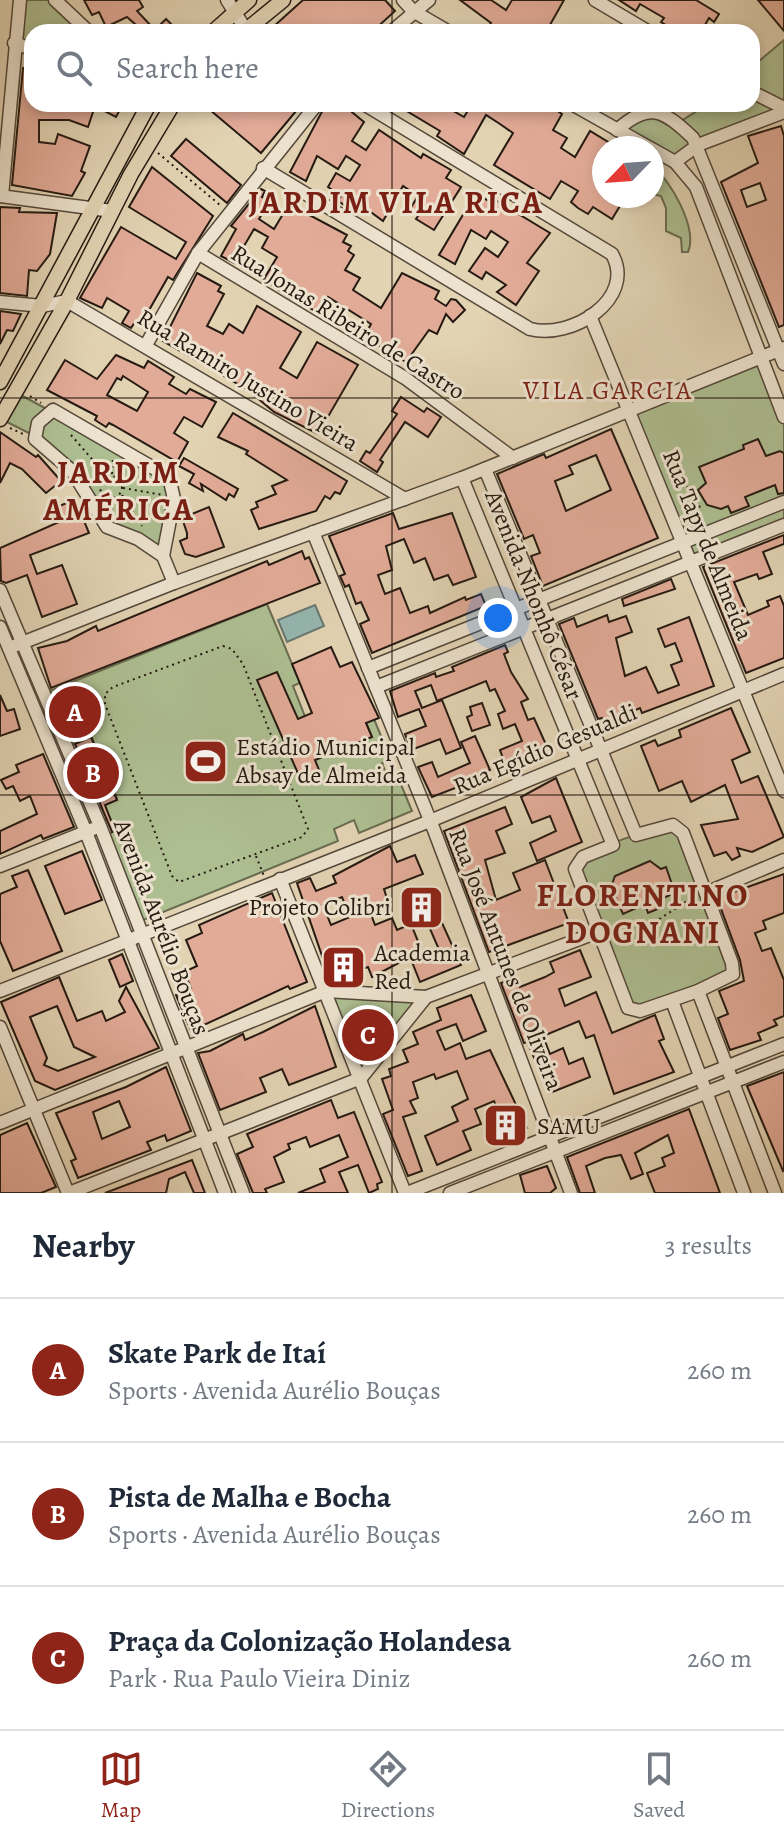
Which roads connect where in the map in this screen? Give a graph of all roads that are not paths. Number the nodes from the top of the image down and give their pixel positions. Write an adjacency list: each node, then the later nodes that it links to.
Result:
1 (14, 0): 2 (street)
2 (20, 0): 18 (street)
3 (55, 0): 11 (street)
4 (249, 0): 9 (main road)
5 (283, 0): 14 (main road)
6 (403, 0): 10 (street)
7 (429, 0): 10 (street)
8 (595, 0): 17 (street)
9 (230, 7): 12 (main road); 13 (street)
10 (413, 11): 15 (street); 16 (street)
11 (80, 24)
12 (218, 24)
13 (241, 24)
14 (254, 24)
15 (399, 24)
16 (435, 24)
17 (636, 24)
18 (14, 43): 19 (street); 35 (street)
19 (24, 46)
20 (760, 96): 21 (street)
21 (784, 110): 31 (street)
22 (145, 112): 36 (main road)
23 (167, 112): 37 (main road)
24 (310, 112): 34 (street)
25 (377, 112): 42 (street)
26 (586, 112): 29 (street)
27 (645, 112): 29 (street)
28 (655, 112): 31 (street)
29 (617, 130): 30 (street)
30 (628, 136)
31 (698, 145): 33 (street); 44 (street)
32 (664, 156): 33 (street)
33 (675, 162): 45 (street)
34 (263, 168): 38 (street); 42 (street)
35 (1, 196): 36 (street)
36 (92, 206): 37 (street); 41 (main road)
37 (112, 211): 39 (main road)
38 (198, 253): 43 (street); 51 (street, Rua Jonas Ribeiro de Castro)
39 (67, 301): 41 (street); 43 (street, Rua Ramiro Justino Vieira); 49 (main road)
40 (0, 302): 41 (street)
41 (42, 306): 47 (main road)
42 (590, 316): 48 (street, Rua Tapy de Almeida)
43 (146, 345): 54 (street, Rua Ramiro Justino Vieira)
44 (782, 349): 45 (street); 46 (street)
45 (761, 359): 48 (street); 50 (street)
46 (784, 364)
47 (0, 382)
48 (631, 412): 51 (street); 58 (street, Rua Tapy de Almeida)
49 (1, 416)
50 (784, 417)
51 (513, 458): 52 (street)
52 (485, 469): 53 (street); 63 (street, Avenida Nhonhô César)
53 (462, 478): 54 (street); 64 (street, Avenida Nhonhô César)
54 (405, 499): 57 (street)
55 (784, 502): 58 (street)
56 (784, 525): 60 (street)
57 (313, 532): 61 (street); 70 (street, Rua José Antunes de Oliveira)
58 (682, 540): 60 (street, Rua Tapy de Almeida); 63 (street)
59 (163, 556): 59 (street); 61 (street)
60 (690, 561): 65 (street); 73 (street, Rua Tapy de Almeida)
61 (174, 583): 68 (street)
62 (0, 590): 68 (street, Avenida Aurélio Bouças)
63 (539, 600): 64 (street); 65 (street, Avenida Nhonhô César)
64 (517, 609): 67 (street, Avenida Nhonhô César); 70 (street)
65 (547, 618): 67 (street); 74 (street, Avenida Nhonhô César)
66 (0, 627): 69 (street, Avenida Aurélio Bouças)
67 (524, 627): 72 (street); 75 (street, Avenida Nhonhô César)
68 (23, 642): 69 (street); 78 (street, Avenida Aurélio Bouças)
69 (9, 648): 79 (street, Avenida Aurélio Bouças)
70 (368, 668): 72 (street, Rua José Antunes de Oliveira)
71 (784, 674): 73 (street, Rua Egídio Gesualdi)
72 (376, 687): 77 (street, Rua José Antunes de Oliveira)
73 (743, 691): 74 (street, Rua Egídio Gesualdi); 76 (street, Rua Tapy de Almeida)
74 (601, 750): 75 (street, Rua Egídio Gesualdi); 80 (street, Avenida Nhonhô César)
75 (578, 759): 77 (street, Rua Egídio Gesualdi); 81 (street, Avenida Nhonhô César)
76 (784, 791)
77 (430, 821): 84 (street, Rua Egídio Gesualdi); 89 (street, Rua José Antunes de Oliveira)
78 (100, 826): 79 (street); 86 (street, Avenida Aurélio Bouças)
79 (86, 832): 83 (street); 88 (street, Avenida Aurélio Bouças)
80 (636, 835): 81 (street); 85 (street)
81 (613, 845): 87 (street)
82 (784, 860): 85 (street)
83 (0, 866)
84 (274, 882): 86 (street, Rua Egídio Gesualdi); 91 (street)
85 (706, 893): 92 (street)
86 (142, 934): 88 (street, Rua Egídio Gesualdi); 97 (street, Avenida Aurélio Bouças)
87 (599, 934): 89 (street); 94 (street)
88 (128, 940): 90 (street, Rua Egídio Gesualdi); 98 (street, Avenida Aurélio Bouças)
89 (489, 975): 93 (street); 112 (street, Rua José Antunes de Oliveira)
90 (0, 991)
91 (326, 991): 93 (street); 97 (street); 102 (street)
92 (698, 991): 94 (street); 100 (street)
93 (426, 997): 102 (street)
94 (672, 1001): 101 (street)
95 (0, 1027): 108 (street)
96 (784, 1044): 100 (street)
97 (186, 1050): 98 (street); 104 (street, Avenida Aurélio Bouças)
98 (172, 1055): 106 (street, Avenida Aurélio Bouças); 108 (street)
99 (784, 1062): 103 (street)
100 (727, 1065): 101 (street); 103 (street)
101 (701, 1076): 105 (street); 107 (street)
102 (361, 1078): 111 (street); 119 (street)
103 (734, 1081): 105 (street); 123 (street)
104 (202, 1090): 106 (street); 111 (street, Avenida Aurélio Bouças)
105 (707, 1092): 110 (street); 122 (street)
106 (188, 1095): 113 (street, Avenida Aurélio Bouças)
107 (614, 1109): 110 (street); 112 (street)
108 (33, 1110): 109 (street); 117 (street)
109 (0, 1123)
110 (620, 1125): 114 (street)
111 (219, 1133): 113 (street); 116 (street, Avenida Aurélio Bouças)
112 (549, 1135): 114 (street, Rua José Antunes de Oliveira); 119 (street)
113 (204, 1138): 117 (street); 118 (street, Avenida Aurélio Bouças)
114 (555, 1150): 120 (street); 121 (street, Rua José Antunes de Oliveira)
115 (784, 1189): 123 (street)
116 (241, 1192)
117 (68, 1193)
118 (225, 1193)
119 (406, 1193)
120 (450, 1193)
121 (571, 1193)
122 (744, 1193)
123 (774, 1193)

